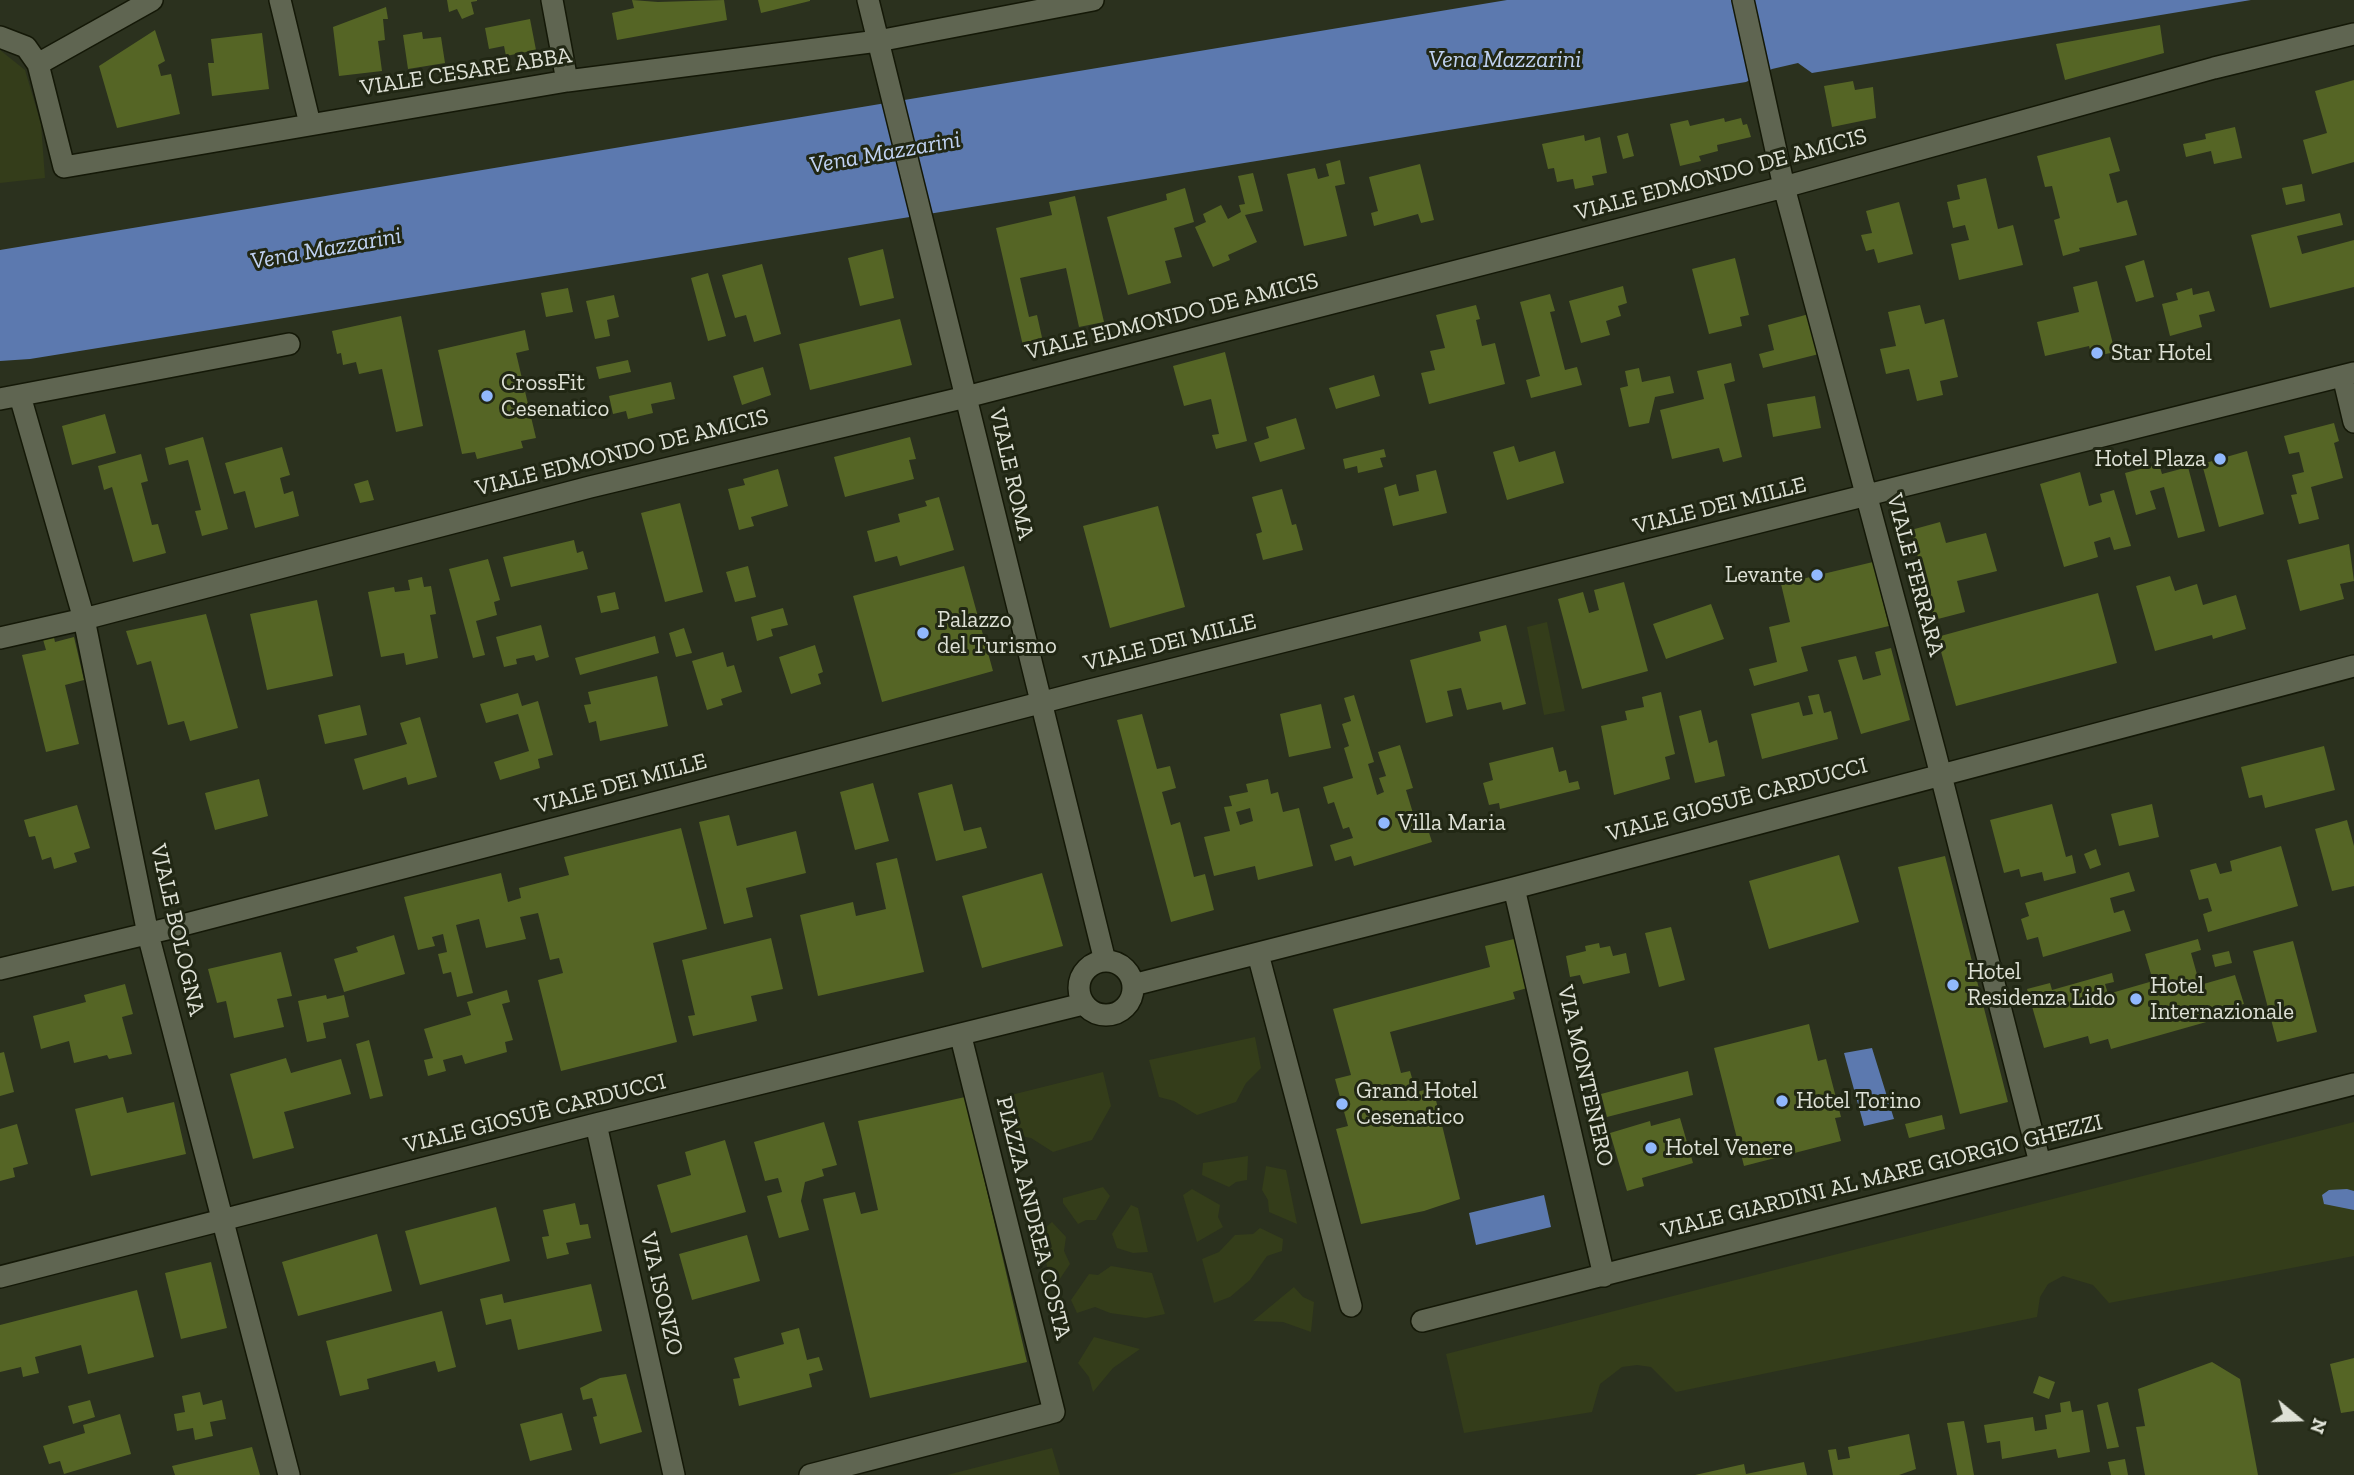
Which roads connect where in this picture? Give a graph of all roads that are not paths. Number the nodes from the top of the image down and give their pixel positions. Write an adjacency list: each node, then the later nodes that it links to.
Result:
1 (152, 0): 10 (street)
2 (280, 0): 12 (street)
3 (552, 0): 11 (street)
4 (868, 0): 9 (street, VIALE ROMA)
5 (1093, 0): 9 (street, VIALE CESARE ABBA)
6 (1743, 0): 13 (street, VIALE FERRARA)
7 (2354, 34): 13 (street, VIALE EDMONDO DE AMICIS)
8 (0, 37): 10 (street)
9 (878, 41): 11 (street, VIALE CESARE ABBA); 16 (street, VIALE ROMA)
10 (38, 64): 12 (street, VIALE CESARE ABBA)
11 (567, 81): 12 (street, VIALE CESARE ABBA)
12 (310, 124)
13 (1784, 187): 16 (street, VIALE EDMONDO DE AMICIS); 19 (street, VIALE FERRARA)
14 (289, 344): 17 (street)
15 (2349, 374): 18 (street); 19 (street, VIALE DEI MILLE)
16 (966, 397): 20 (street, VIALE EDMONDO DE AMICIS); 23 (street, VIALE ROMA)
17 (10, 398): 20 (street, VIALE BOLOGNA)
18 (2354, 422)
19 (1867, 496): 23 (street, VIALE DEI MILLE); 24 (street, VIALE FERRARA)
20 (84, 619): 21 (street, VIALE EDMONDO DE AMICIS); 26 (street, VIALE BOLOGNA)
21 (0, 638)
22 (2354, 666): 24 (street, VIALE GIOSUÈ CARDUCCI)
23 (1041, 702): 26 (street, VIALE DEI MILLE); 28 (street, VIALE ROMA)
24 (1940, 773): 25 (street, VIALE GIOSUÈ CARDUCCI); 35 (street, VIALE FERRARA)
25 (1514, 888): 27 (street, VIALE GIOSUÈ CARDUCCI); 37 (street, VIA MONTENERO)
26 (148, 934): 29 (street, VIALE DEI MILLE); 36 (street, VIALE BOLOGNA)
27 (1258, 954): 30 (street, VIALE GIOSUÈ CARDUCCI); 39 (street)
28 (1105, 961): 30 (street); 31 (street)
29 (0, 969)
30 (1133, 985): 31 (street)
31 (1083, 1004): 32 (street, VIALE GIOSUÈ CARDUCCI)
32 (961, 1037): 34 (street, VIALE GIOSUÈ CARDUCCI); 43 (street, PIAZZA ANDREA COSTA)
33 (2354, 1084): 35 (street, VIALE GIARDINI AL MARE GIORGIO GHEZZI)
34 (596, 1124): 36 (street, VIALE GIOSUÈ CARDUCCI); 42 (street, VIA ISONZO)
35 (2040, 1163): 37 (street, VIALE GIARDINI AL MARE GIORGIO GHEZZI)
36 (224, 1221): 38 (street, VIALE GIOSUÈ CARDUCCI); 41 (street, VIALE BOLOGNA)
37 (1604, 1276): 40 (street, VIALE GIARDINI AL MARE GIORGIO GHEZZI)
38 (0, 1277)
39 (1352, 1306)
40 (1422, 1321)
41 (289, 1475)
42 (674, 1475)
43 (810, 1475)

